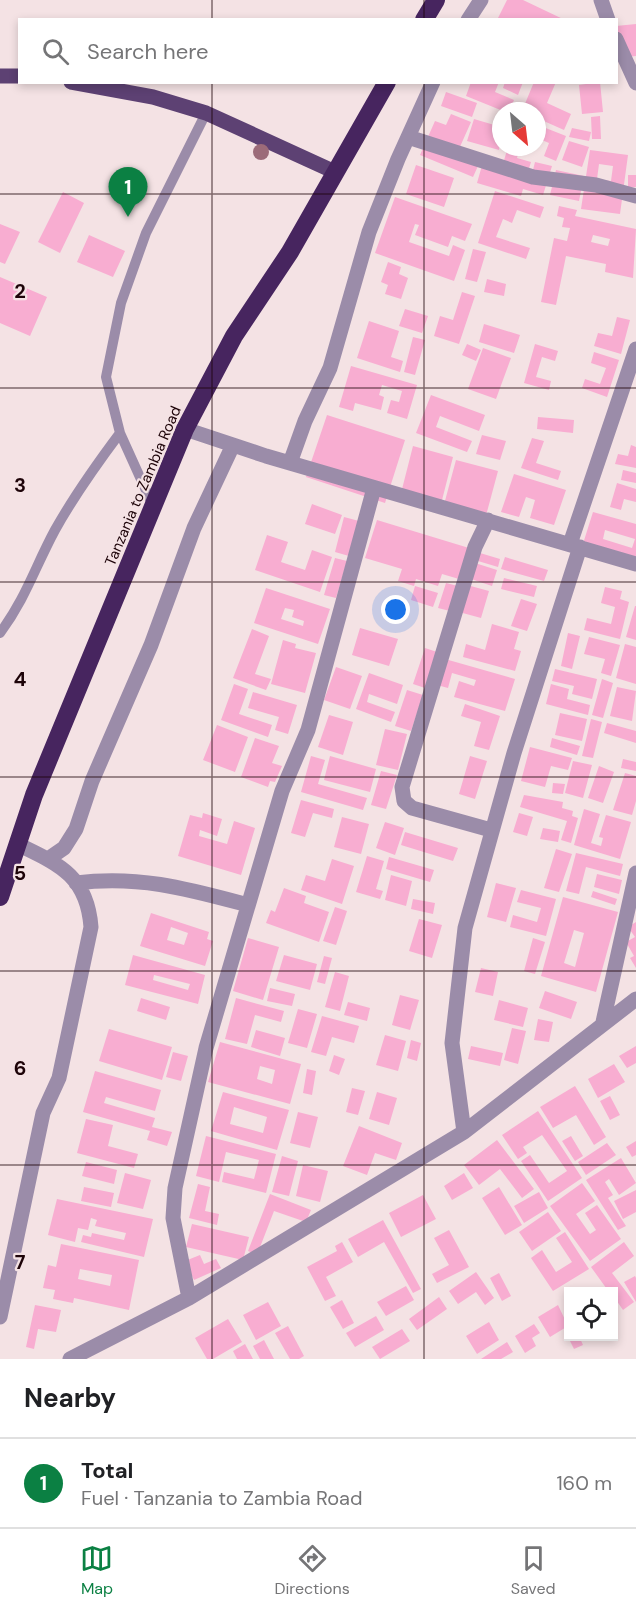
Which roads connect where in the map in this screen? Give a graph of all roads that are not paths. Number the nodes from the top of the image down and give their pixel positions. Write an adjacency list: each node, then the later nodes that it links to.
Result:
1 (436, 0): 4 (highway)
2 (481, 0): 5 (street)
3 (601, 0): 6 (street)
4 (425, 18)
5 (469, 18)
6 (607, 18)
7 (618, 43): 10 (street)
8 (0, 76): 9 (main road)
9 (18, 76)
10 (636, 83)
11 (82, 84): 14 (main road)
12 (386, 84): 16 (highway, Tanzania to Zambia Road)
13 (432, 84): 15 (street)
14 (206, 113): 16 (main road); 20 (lane)
15 (408, 137): 17 (street); 22 (street)
16 (335, 172): 19 (highway, Tanzania to Zambia Road)
17 (636, 196)
18 (636, 349): 26 (street)
19 (185, 429): 21 (street); 24 (highway, Tanzania to Zambia Road)
20 (120, 433): 24 (lane); 28 (lane)
21 (233, 445): 22 (street); 31 (street)
22 (290, 463): 23 (street)
23 (374, 488): 25 (street); 35 (street)
24 (153, 506): 30 (highway, Tanzania to Zambia Road)
25 (488, 520): 26 (street); 29 (street)
26 (575, 546): 27 (street); 29 (street)
27 (636, 564)
28 (0, 633)
29 (491, 830): 38 (street)
30 (17, 844): 31 (street); 34 (highway, Tanzania to Zambia Road)
31 (48, 859): 33 (street)
32 (636, 873): 37 (street)
33 (76, 883): 35 (street); 40 (street)
34 (2, 887)
35 (248, 905): 39 (street)
36 (636, 999): 37 (street)
37 (603, 1022): 38 (street)
38 (464, 1132): 39 (street)
39 (189, 1298): 41 (street)
40 (0, 1317)
41 (70, 1359)

